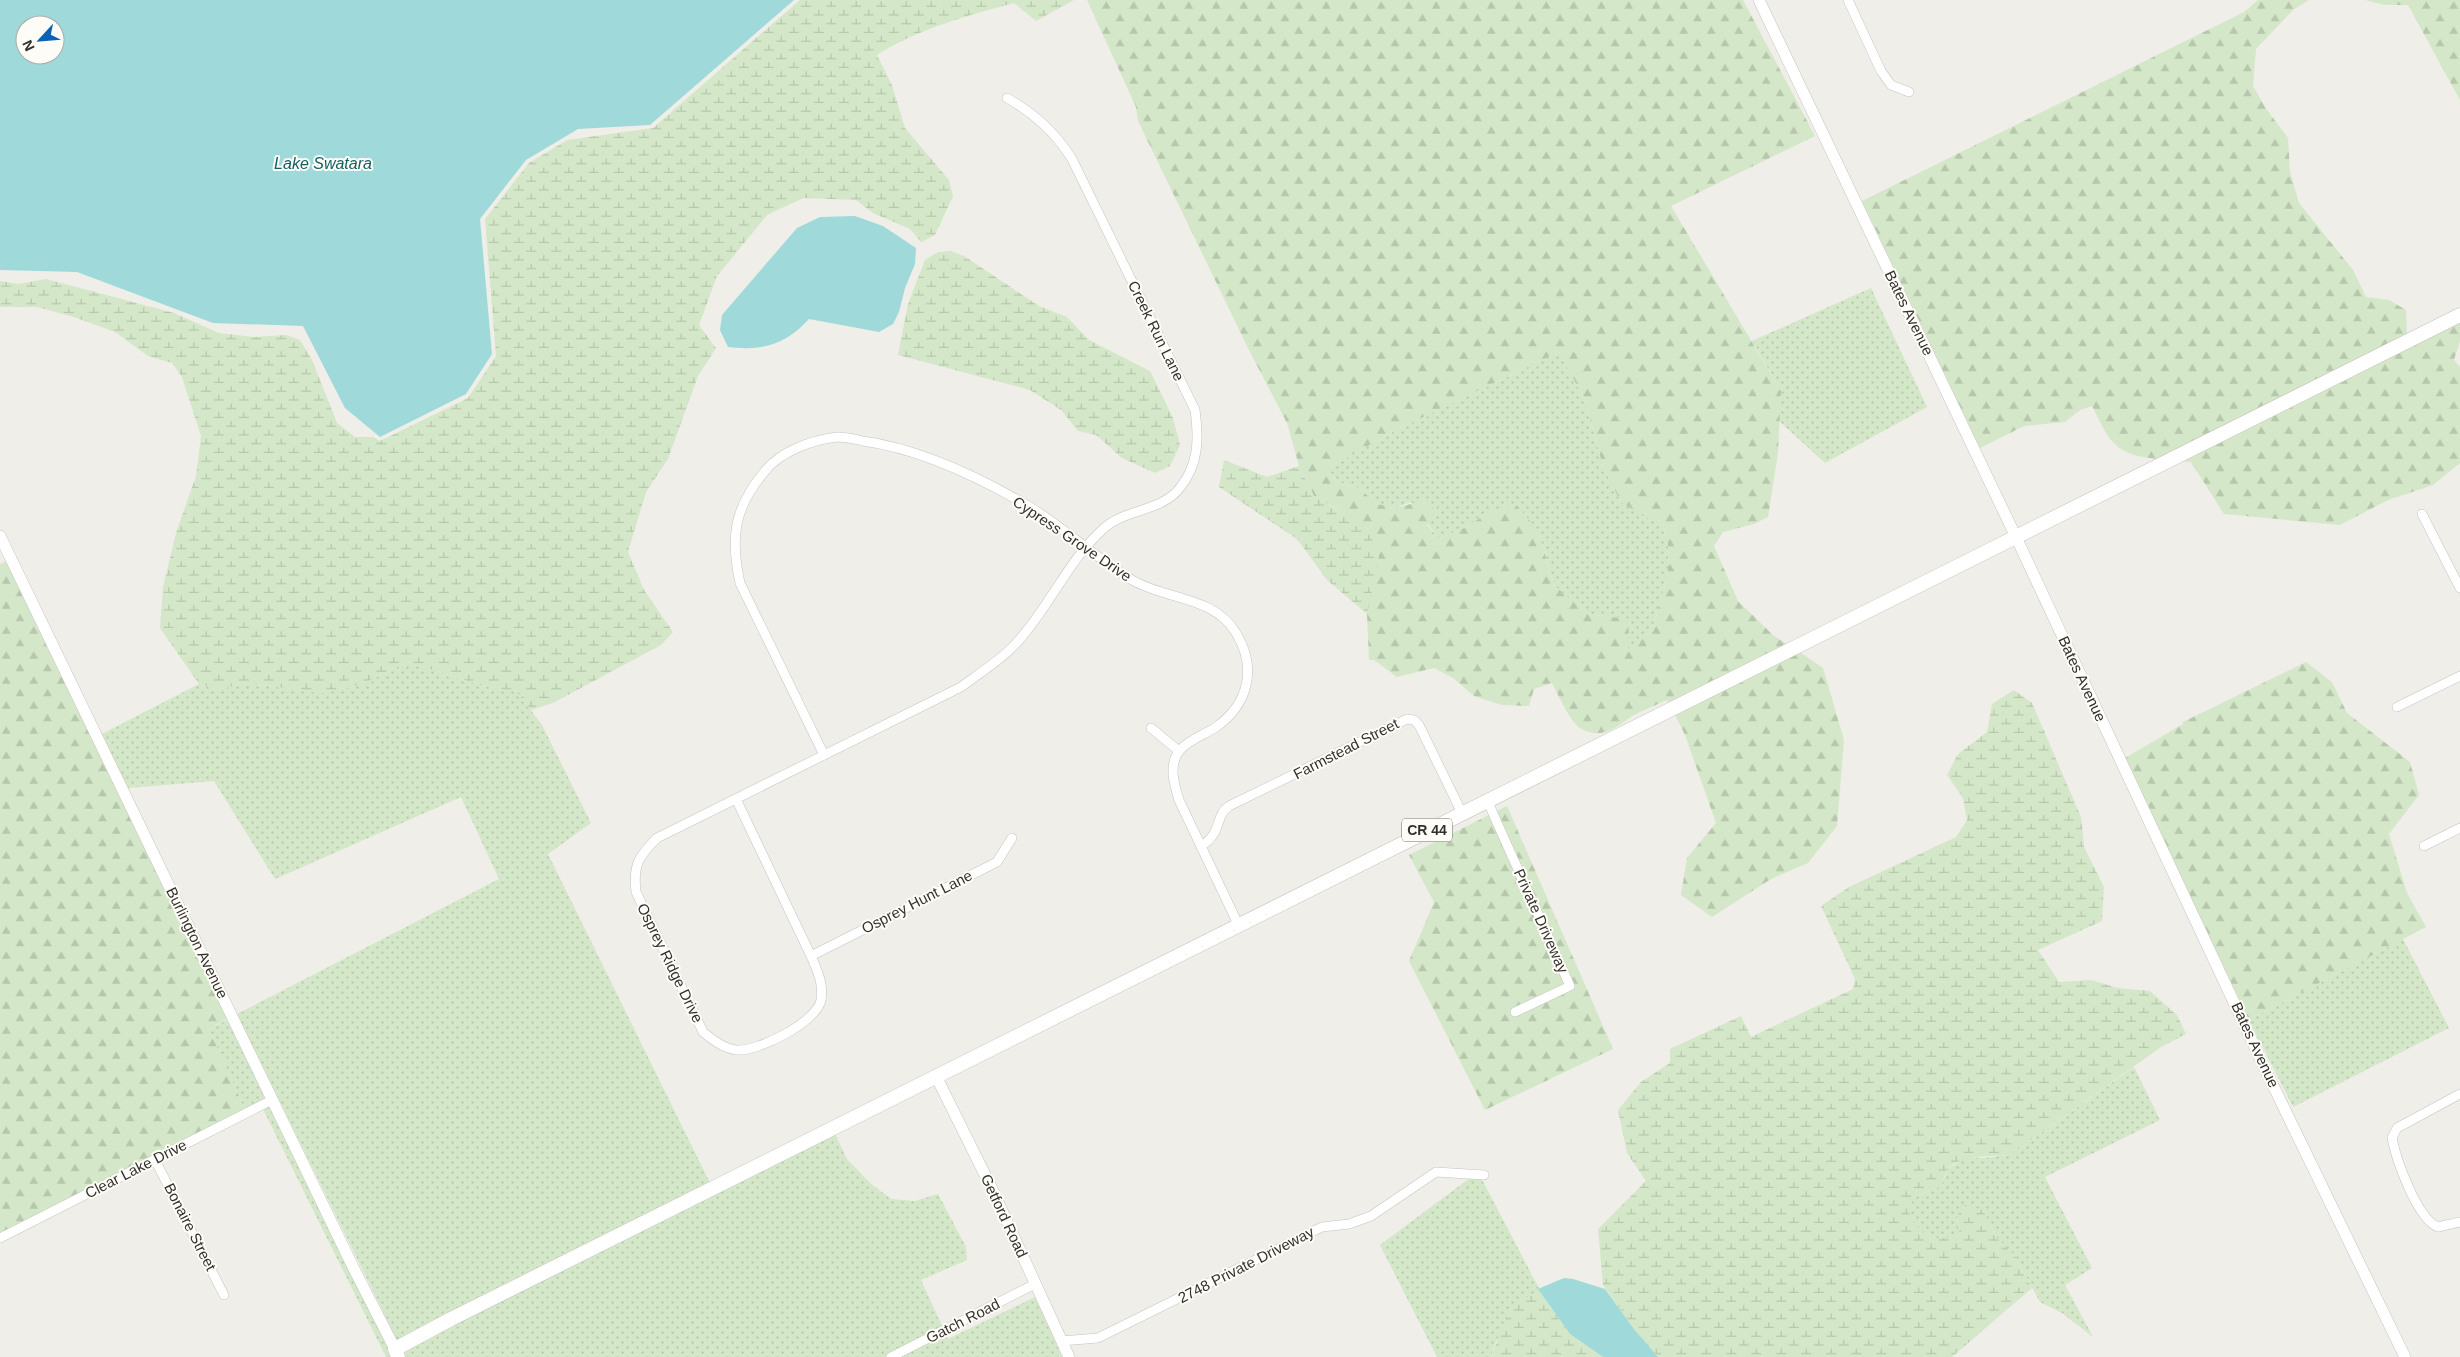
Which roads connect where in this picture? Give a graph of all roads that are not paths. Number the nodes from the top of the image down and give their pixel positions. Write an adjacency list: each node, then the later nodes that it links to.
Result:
1 (1759, 0): 7 (street, Bates Avenue)
2 (1848, 0): 3 (street)
3 (1909, 92)
4 (1007, 98): 9 (street, Creek Run Lane)
5 (2460, 314): 7 (main road, CR 44)
6 (2422, 514): 10 (street)
7 (2015, 535): 17 (main road, CR 44); 39 (street, Bates Avenue)
8 (0, 536): 28 (street, Burlington Avenue)
9 (1087, 546): 14 (street, Cypress Grove Drive); 15 (street, Osprey Ridge Drive); 15 (street, Cypress Grove Drive)
10 (2460, 588)
11 (2460, 676): 12 (street)
12 (2397, 706)
13 (1151, 728): 14 (street)
14 (1179, 751): 21 (street)
15 (824, 755): 16 (street, Osprey Ridge Drive)
16 (736, 799): 24 (street, Osprey Ridge Drive); 24 (street, Osprey Ridge Drive)
17 (1487, 800): 18 (main road, CR 44); 25 (street, Private Driveway)
18 (1462, 813): 21 (street, Farmstead Street); 23 (main road, CR 44)
19 (2460, 828): 22 (street)
20 (1012, 838): 24 (street, Osprey Hunt Lane)
21 (1201, 846): 23 (street)
22 (2424, 846)
23 (1238, 924): 26 (main road, CR 44)
24 (811, 956)
25 (1515, 1012)
26 (936, 1076): 33 (street, Getford Road); 36 (main road, CR 44)
27 (2460, 1094): 31 (street)
28 (272, 1100): 29 (street, Clear Lake Drive); 36 (street, Burlington Avenue)
29 (155, 1160): 32 (street, Clear Lake Drive); 34 (street, Bonaire Street)
30 (1484, 1175): 35 (street, 2748 Private Driveway)
31 (2460, 1222)
32 (0, 1238)
33 (1035, 1284): 35 (street, Getford Road); 37 (street, Gatch Road)
34 (224, 1295)
35 (1061, 1341): 38 (street, Getford Road)
36 (397, 1353)
37 (890, 1357)
38 (1069, 1357)
39 (2405, 1357)

